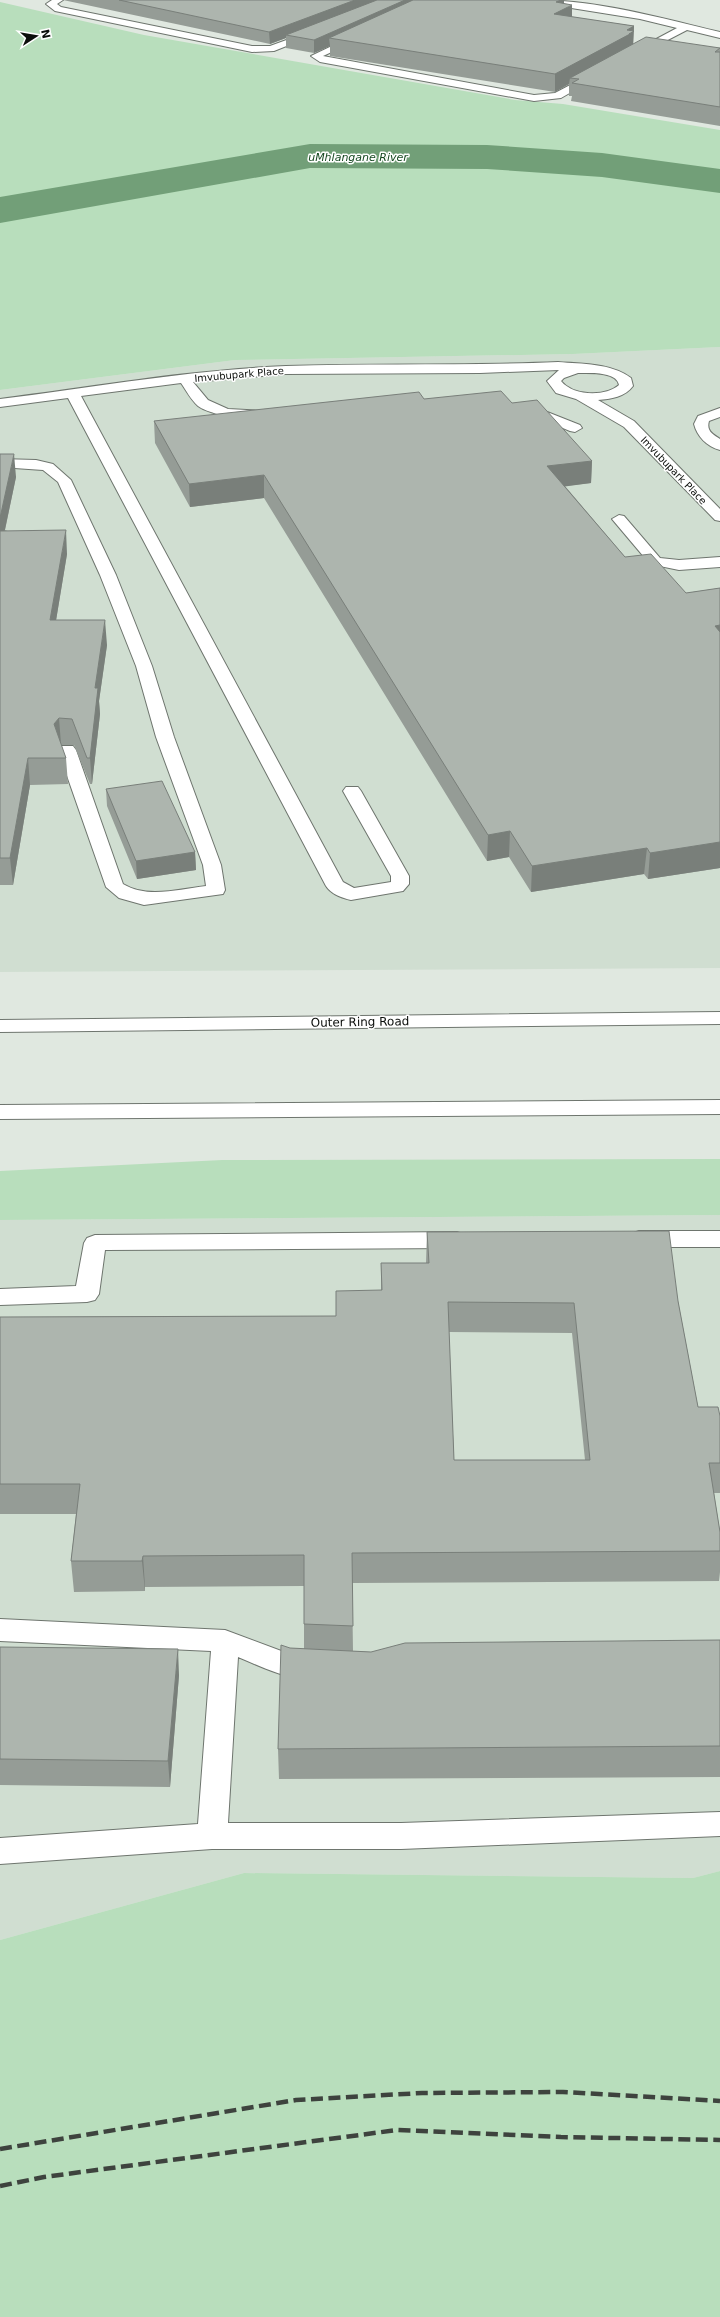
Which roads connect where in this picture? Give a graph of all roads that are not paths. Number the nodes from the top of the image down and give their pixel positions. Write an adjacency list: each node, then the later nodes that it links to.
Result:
1 (59, 0): 4 (main road)
2 (540, 0): 3 (main road)
3 (685, 27): 6 (main road); 7 (main road)
4 (321, 30)
5 (366, 33): 8 (main road)
6 (720, 35)
7 (624, 60)
8 (604, 71)
9 (480, 369): 10 (main road, Imvubupark Place); 11 (main road, Imvubupark Place); 12 (main road, Imvubupark Place)
10 (593, 369): 12 (main road, Imvubupark Place); 15 (main road, Imvubupark Place)
11 (184, 379): 13 (main road, Imvubupark Place); 19 (main road)
12 (556, 386): 14 (main road, Imvubupark Place)
13 (73, 394): 16 (main road, Imvubupark Place); 28 (main road)
14 (581, 396): 15 (main road, Imvubupark Place); 20 (main road, Imvubupark Place)
15 (625, 400): 20 (main road, Imvubupark Place)
16 (0, 403)
17 (513, 406): 21 (main road)
18 (720, 412): 22 (main road)
19 (276, 413)
20 (629, 424): 24 (main road, Imvubupark Place)
21 (575, 428)
22 (720, 446)
23 (0, 463): 27 (main road)
24 (720, 517)
25 (619, 519): 26 (main road)
26 (720, 562)
27 (67, 750)
28 (352, 791)
29 (720, 1018): 30 (main road, Outer Ring Road)
30 (0, 1026)
31 (720, 1107): 32 (main road)
32 (0, 1112)
33 (616, 1239): 34 (main road)
34 (720, 1239)
35 (481, 1240): 36 (main road)
36 (0, 1296)
37 (0, 1630): 38 (main road)
38 (225, 1641): 39 (main road); 41 (main road)
39 (331, 1668)
40 (720, 1824): 41 (main road)
41 (212, 1836): 42 (main road)
42 (0, 1851)

